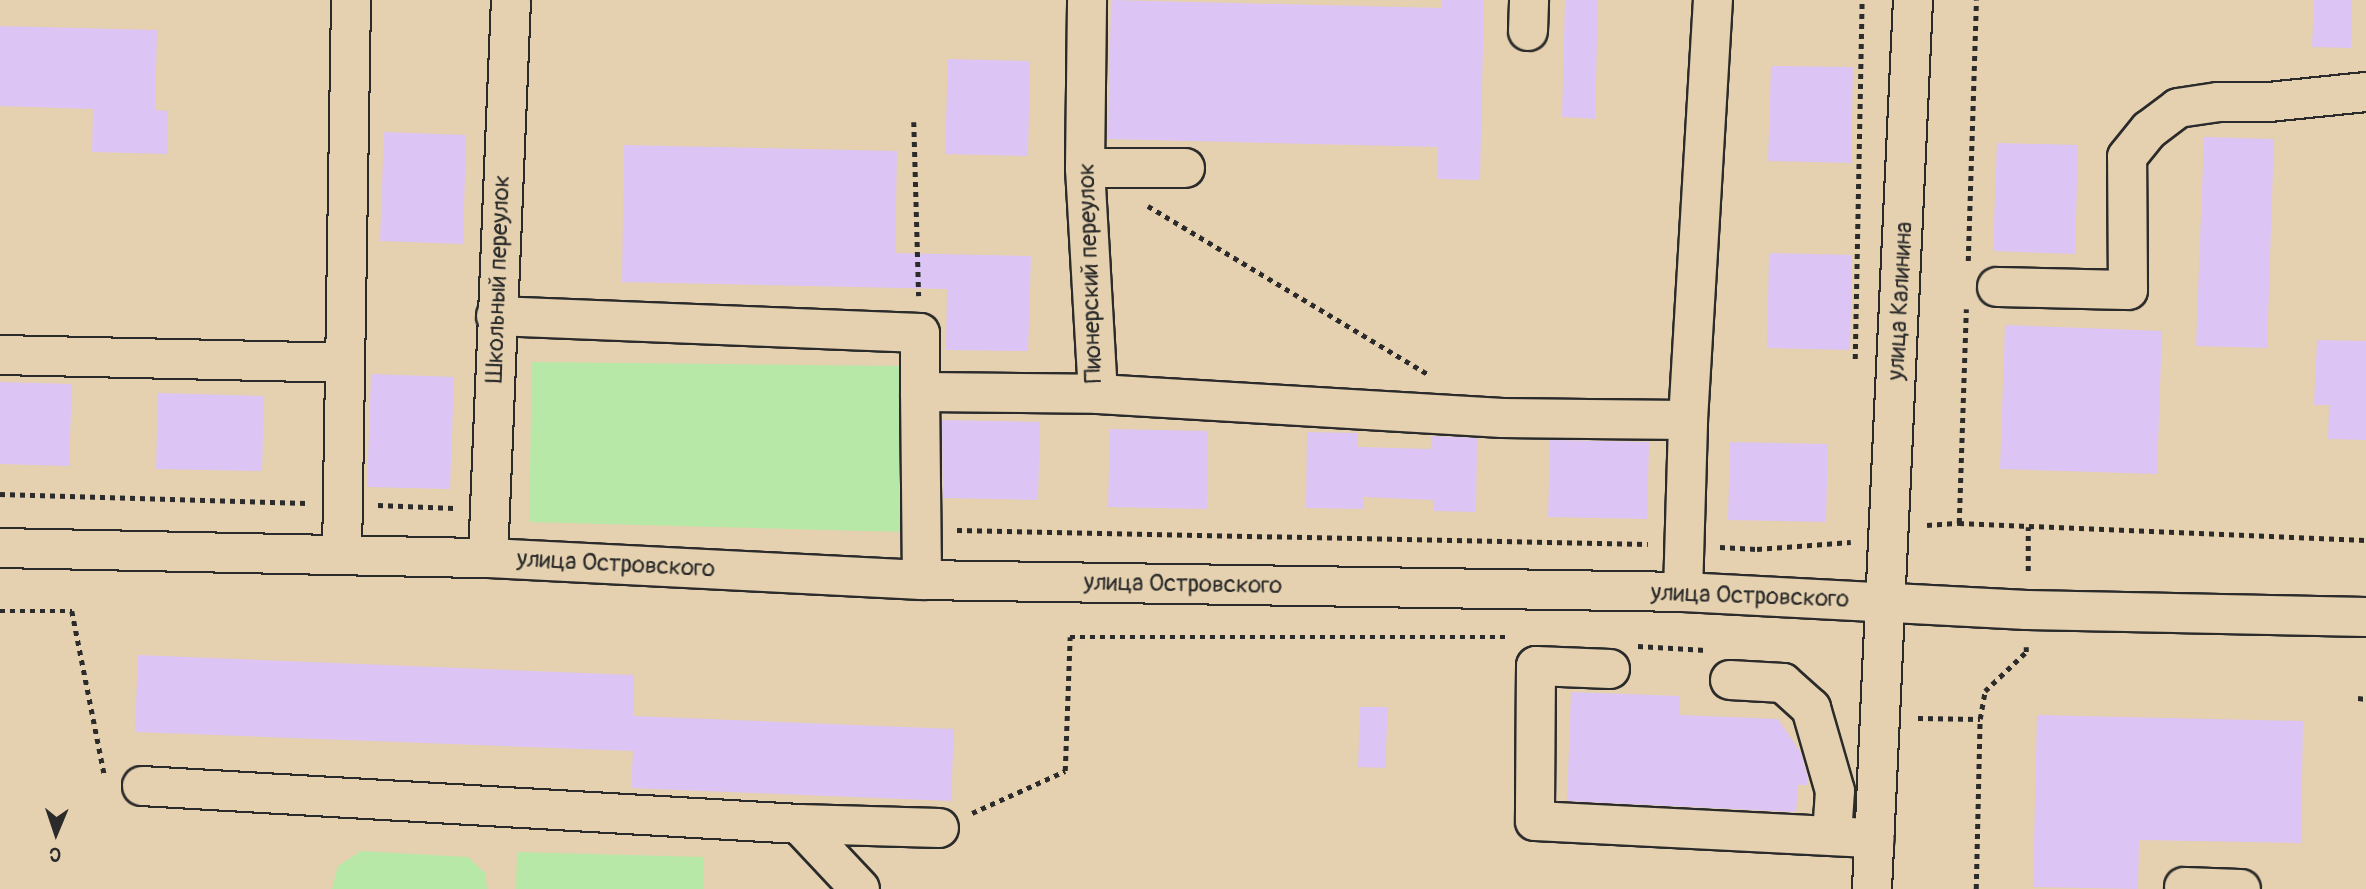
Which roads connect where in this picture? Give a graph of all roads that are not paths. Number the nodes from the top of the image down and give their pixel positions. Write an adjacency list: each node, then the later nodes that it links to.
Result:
1 (351, 0): 12 (street)
2 (511, 0): 10 (street, Школьный переулок)
3 (1087, 0): 7 (street, Пионерский переулок)
4 (1713, 0): 15 (street)
5 (1913, 0): 21 (street, улица Калинина)
6 (2366, 92): 9 (street)
7 (1085, 168): 8 (street); 14 (street, Пионерский переулок)
8 (1185, 168)
9 (1997, 287)
10 (495, 316): 13 (street); 18 (street, Школьный переулок)
11 (0, 355): 12 (street)
12 (345, 363): 17 (street)
13 (920, 392): 14 (street, Пионерский переулок); 19 (street)
14 (1098, 394): 15 (street)
15 (1688, 420): 20 (street)
16 (0, 548): 17 (street, улица Островского)
17 (342, 555): 18 (street, улица Островского)
18 (488, 558): 19 (street, улица Островского)
19 (922, 580): 20 (street, улица Островского)
20 (1683, 592): 21 (street, улица Островского)
21 (1885, 602): 22 (street, улица Островского); 29 (street, улица Калинина)
22 (2366, 617)
23 (1622, 657): 28 (street)
24 (1723, 665): 28 (street)
25 (142, 786): 26 (street)
26 (799, 824): 27 (street); 31 (street)
27 (939, 828)
28 (1832, 835): 29 (street)
29 (1875, 838): 32 (street, улица Калинина)
30 (2184, 887): 33 (street)
31 (860, 889)
32 (1872, 889)
33 (2241, 889)

